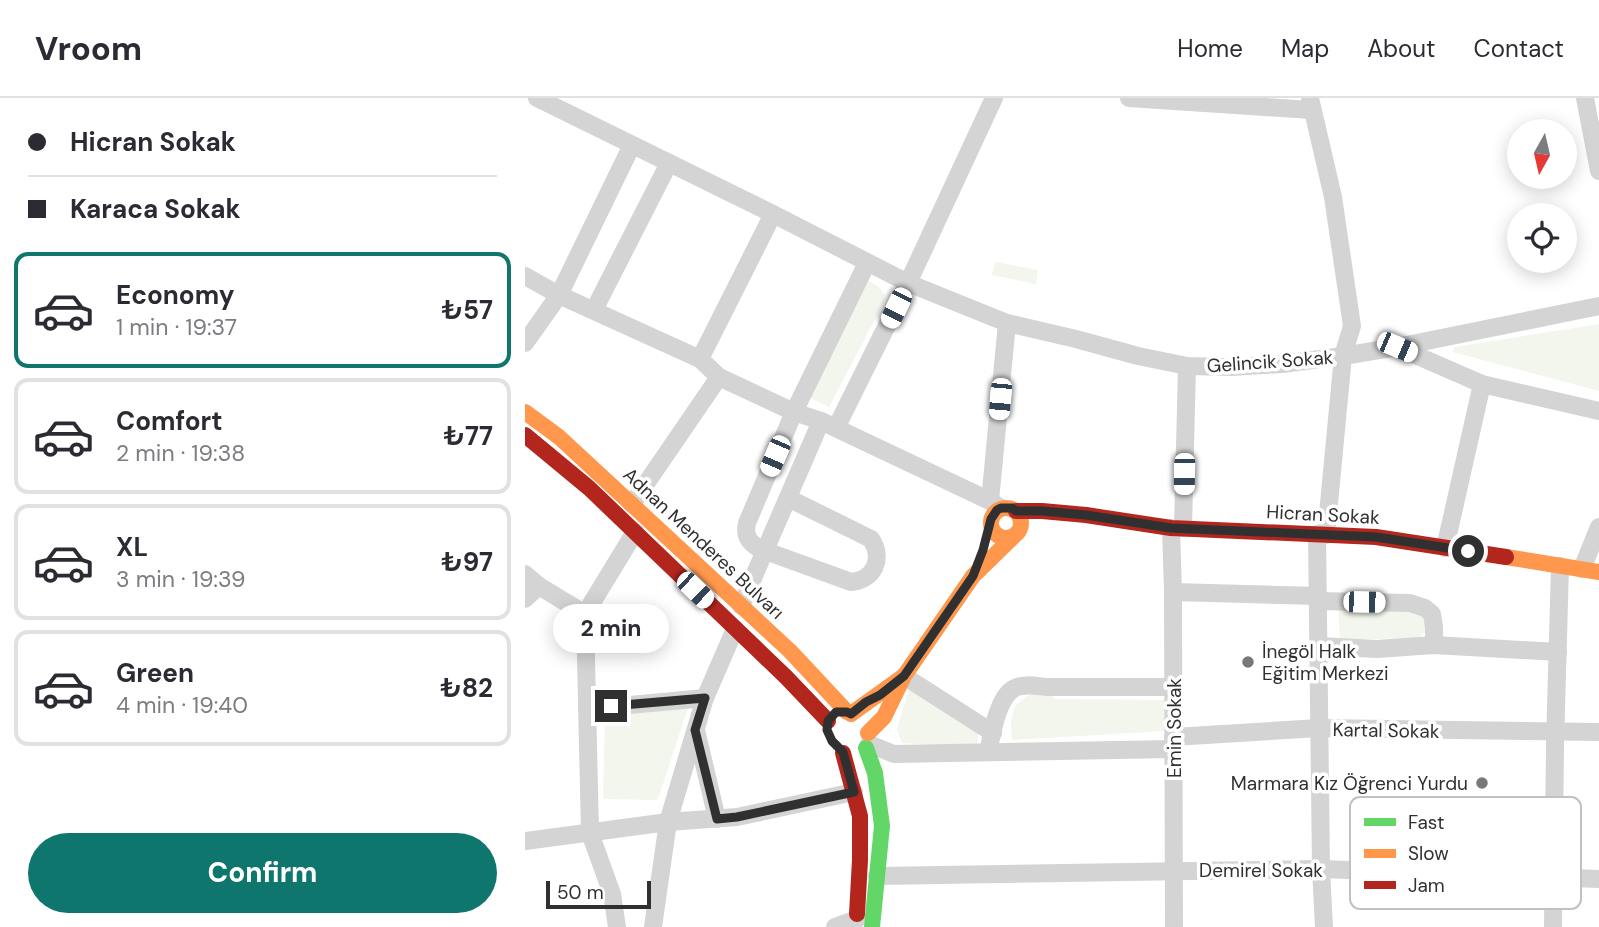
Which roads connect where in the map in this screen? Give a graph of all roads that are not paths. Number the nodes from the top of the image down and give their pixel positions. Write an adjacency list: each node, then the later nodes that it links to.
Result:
1 (537, 98): 6 (street, Gelincik Sokak)
2 (994, 98): 12 (street)
3 (1129, 98): 5 (street)
4 (1585, 98): 8 (street)
5 (1310, 104): 19 (street)
6 (632, 145): 7 (street, Gelincik Sokak); 13 (street)
7 (669, 163): 9 (street, Gelincik Sokak); 15 (street)
8 (1599, 171)
9 (773, 214): 10 (street, Gelincik Sokak); 20 (street)
10 (867, 263): 12 (street, Gelincik Sokak); 26 (street)
11 (525, 276): 13 (street)
12 (908, 284): 16 (street, Gelincik Sokak); 27 (street)
13 (559, 295): 15 (street); 17 (street)
14 (1599, 306): 18 (street, Gelincik Sokak)
15 (594, 310): 20 (street)
16 (1007, 323): 21 (street, Gelincik Sokak); 31 (street)
17 (525, 343)
18 (1397, 347): 19 (street, Gelincik Sokak); 23 (street)
19 (1343, 356): 21 (street, Gelincik Sokak); 38 (street)
20 (700, 359): 22 (street)
21 (1187, 366): 35 (street, Emin Sokak)
22 (719, 377): 26 (street); 30 (street)
23 (1482, 384): 24 (street); 39 (street)
24 (1599, 411)
25 (525, 412): 30 (main road, Adnan Menderes Bulvarı)
26 (794, 412): 27 (street); 40 (street)
27 (828, 425): 29 (street); 31 (street)
28 (525, 435): 36 (main road, Adnan Menderes Bulvarı)
29 (788, 498): 40 (street); 40 (street)
30 (632, 504): 49 (main road, Adnan Menderes Bulvarı)
31 (1003, 507): 32 (main road); 33 (main road); 37 (main road)
32 (1086, 515): 35 (main road, Hicran Sokak); 37 (main road)
33 (991, 524): 37 (main road); 44 (main road)
34 (1599, 527): 42 (street)
35 (1177, 528): 38 (main road, Hicran Sokak); 46 (street, Emin Sokak)
36 (635, 532): 50 (street); 51 (main road, Adnan Menderes Bulvarı)
37 (1016, 534): 44 (main road)
38 (1322, 534): 39 (main road, Hicran Sokak); 48 (street)
39 (1444, 548): 41 (main road, Hicran Sokak)
40 (764, 551): 49 (street)
41 (1560, 566): 42 (main road, Hicran Sokak); 54 (street)
42 (1591, 570)
43 (525, 574): 45 (street)
44 (973, 576): 55 (main road)
45 (539, 586): 47 (street); 50 (street)
46 (1173, 592): 48 (street); 56 (street, Emin Sokak)
47 (525, 599)
48 (1318, 599): 52 (street); 53 (street)
49 (741, 606): 59 (main road, Adnan Menderes Bulvarı)
50 (585, 614): 58 (street)
51 (735, 629): 57 (street); 60 (main road, Adnan Menderes Bulvarı)
52 (1434, 645): 53 (street); 54 (street)
53 (1319, 646): 61 (street)
54 (1558, 652): 63 (street)
55 (904, 676): 59 (main road); 65 (street); 66 (main road)
56 (1173, 687): 65 (street); 67 (street, Emin Sokak)
57 (705, 698): 58 (street); 62 (street)
58 (587, 709): 74 (street)
59 (849, 713): 60 (main road); 66 (main road)
60 (828, 721): 68 (main road)
61 (1319, 728): 63 (street, Kartal Sokak); 67 (street, Kartal Sokak); 76 (street)
62 (695, 730): 72 (street); 73 (street)
63 (1556, 732): 64 (street, Kartal Sokak); 71 (street)
64 (1599, 732)
65 (993, 733): 69 (street)
66 (868, 742): 68 (main road); 69 (street, Kartal Sokak); 79 (main road)
67 (1173, 743): 69 (street, Kartal Sokak); 78 (street, Emin Sokak)
68 (843, 752): 70 (main road)
69 (988, 752)
70 (854, 792): 72 (street); 83 (main road)
71 (1555, 797)
72 (717, 819): 73 (street)
73 (668, 822): 74 (street); 85 (street)
74 (590, 833): 75 (street); 84 (street)
75 (525, 841)
76 (1321, 869): 77 (street, Demirel Sokak); 78 (street, Demirel Sokak); 88 (street)
77 (1350, 870)
78 (1175, 871): 79 (street, Demirel Sokak); 87 (street, Emin Sokak)
79 (877, 876): 83 (main road)
80 (1581, 879): 81 (street, Demirel Sokak)
81 (1599, 879)
82 (1553, 909): 89 (street)
83 (862, 924): 86 (street)
84 (617, 927)
85 (653, 927)
86 (835, 927)
87 (1174, 927)
88 (1324, 927)
89 (1553, 927)

